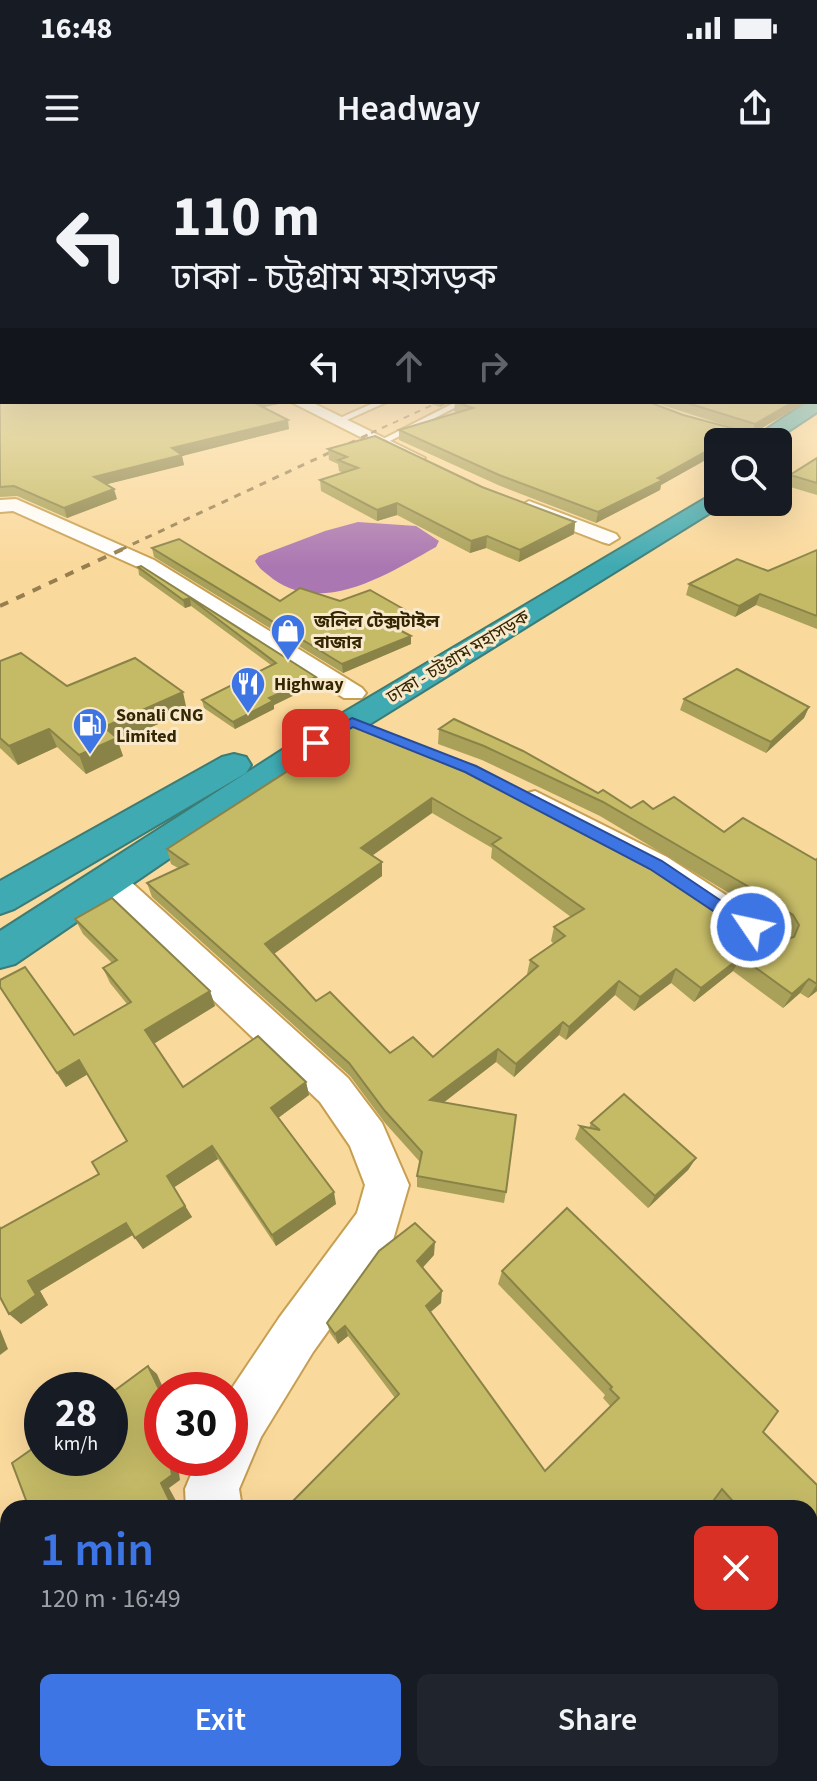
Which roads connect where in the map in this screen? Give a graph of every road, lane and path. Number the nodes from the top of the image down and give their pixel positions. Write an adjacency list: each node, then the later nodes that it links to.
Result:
1 (326, 416): 5 (street)
2 (350, 416): 5 (lane)
3 (434, 416): 9 (lane)
4 (799, 416): 8 (highway)
5 (337, 421): 9 (street)
6 (705, 426): 7 (lane)
7 (712, 428)
8 (779, 428)
9 (381, 442): 10 (street)
10 (436, 467)
11 (704, 476): 15 (highway, ঢাকা - চট্টগ্রাম মহাসড়ক)
12 (505, 498): 15 (street)
13 (0, 506): 16 (street)
14 (704, 507): 16 (highway, ঢাকা - চট্টগ্রাম মহাসড়ক)
15 (609, 538): 16 (highway, ঢাকা - চট্টগ্রাম মহাসড়ক)
16 (361, 716): 18 (highway, ঢাকা - চট্টগ্রাম মহাসড়ক); 19 (highway, ঢাকা - চট্টগ্রাম মহাসড়ক)
17 (508, 788): 20 (street)
18 (108, 880): 21 (highway, ঢাকা - চট্টগ্রাম মহাসড়ক); 22 (street)
19 (0, 899)
20 (771, 941)
21 (0, 952)
22 (248, 1410)
23 (217, 1476): 24 (street)
24 (213, 1500)

